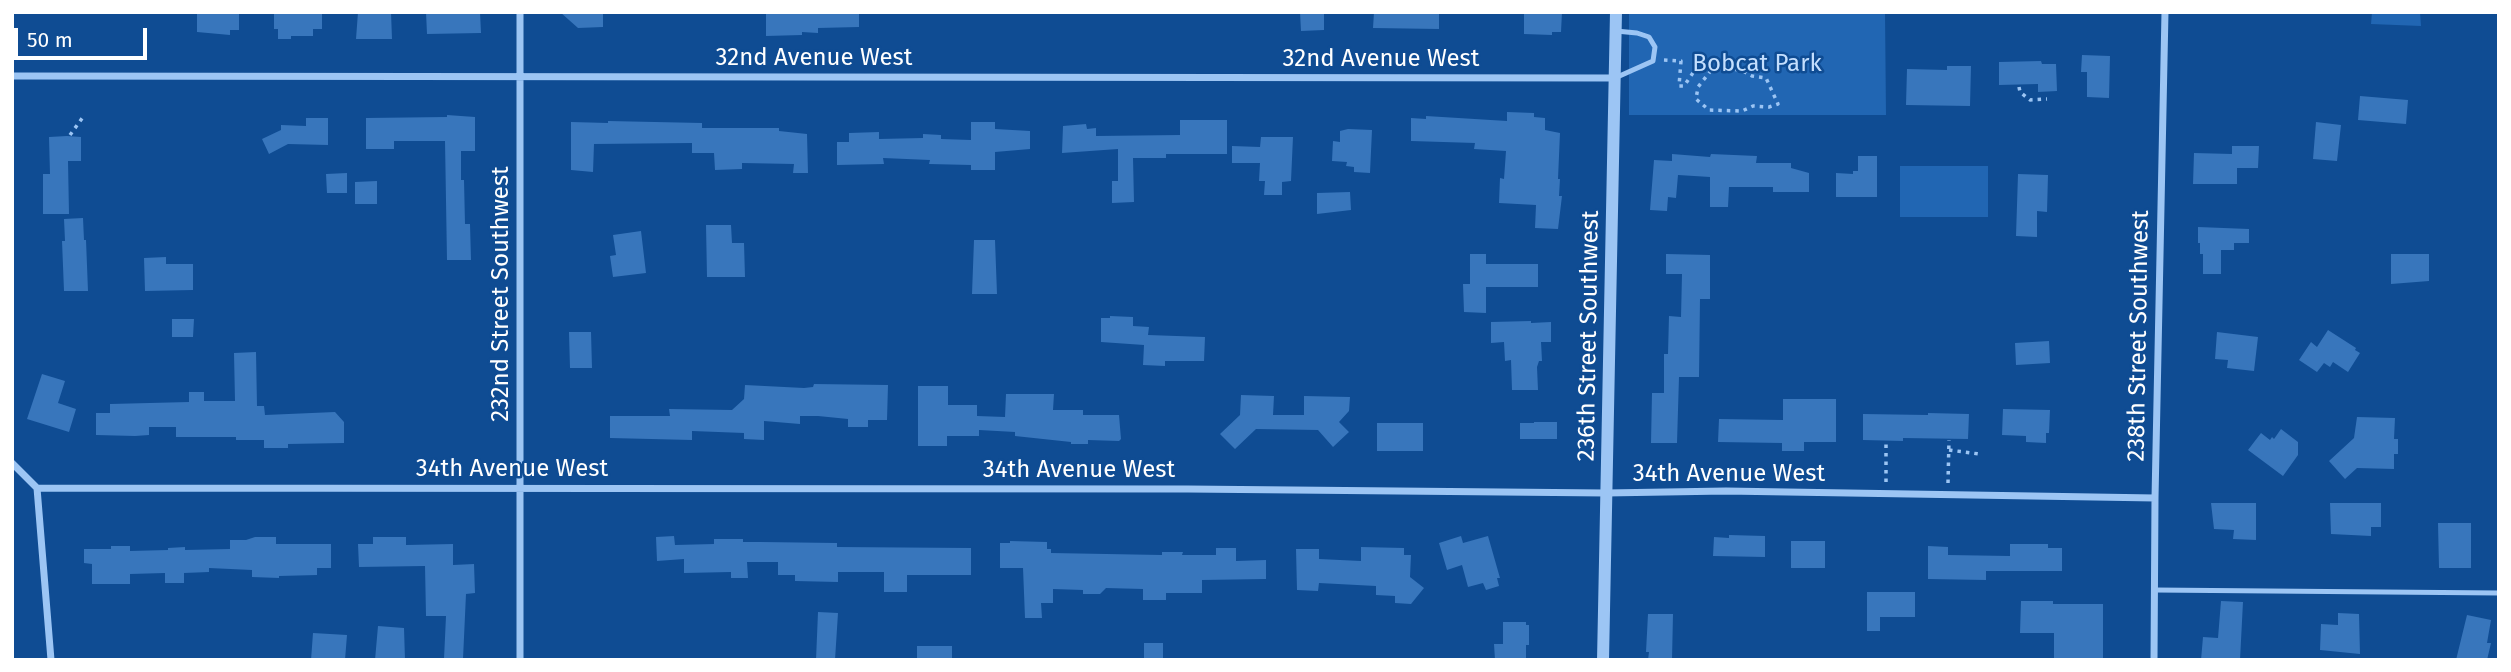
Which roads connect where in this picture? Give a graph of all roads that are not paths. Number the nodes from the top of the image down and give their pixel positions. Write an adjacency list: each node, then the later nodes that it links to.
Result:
1 (520, 12): 6 (street, 232nd Street Southwest)
2 (1616, 12): 4 (street, 236th Street Southwest)
3 (2165, 12): 12 (street, 238th Street Southwest)
4 (1616, 31): 7 (street, 236th Street Southwest); 7 (lane)
5 (12, 76): 6 (street, 32nd Avenue West)
6 (520, 77): 7 (street, 32nd Avenue West); 10 (street, 232nd Street Southwest)
7 (1615, 78): 11 (street, 236th Street Southwest)
8 (12, 463): 9 (street)
9 (37, 488): 10 (street, 34th Avenue West); 15 (street)
10 (520, 488): 11 (street, 34th Avenue West); 16 (street, 232nd Street Southwest)
11 (1606, 494): 12 (street, 34th Avenue West); 17 (street, 236th Street Southwest)
12 (2155, 498): 13 (street, 238th Street Southwest)
13 (2155, 590): 14 (lane); 18 (street, 238th Street Southwest)
14 (2499, 593)
15 (51, 660)
16 (520, 660)
17 (1604, 660)
18 (2154, 660)

